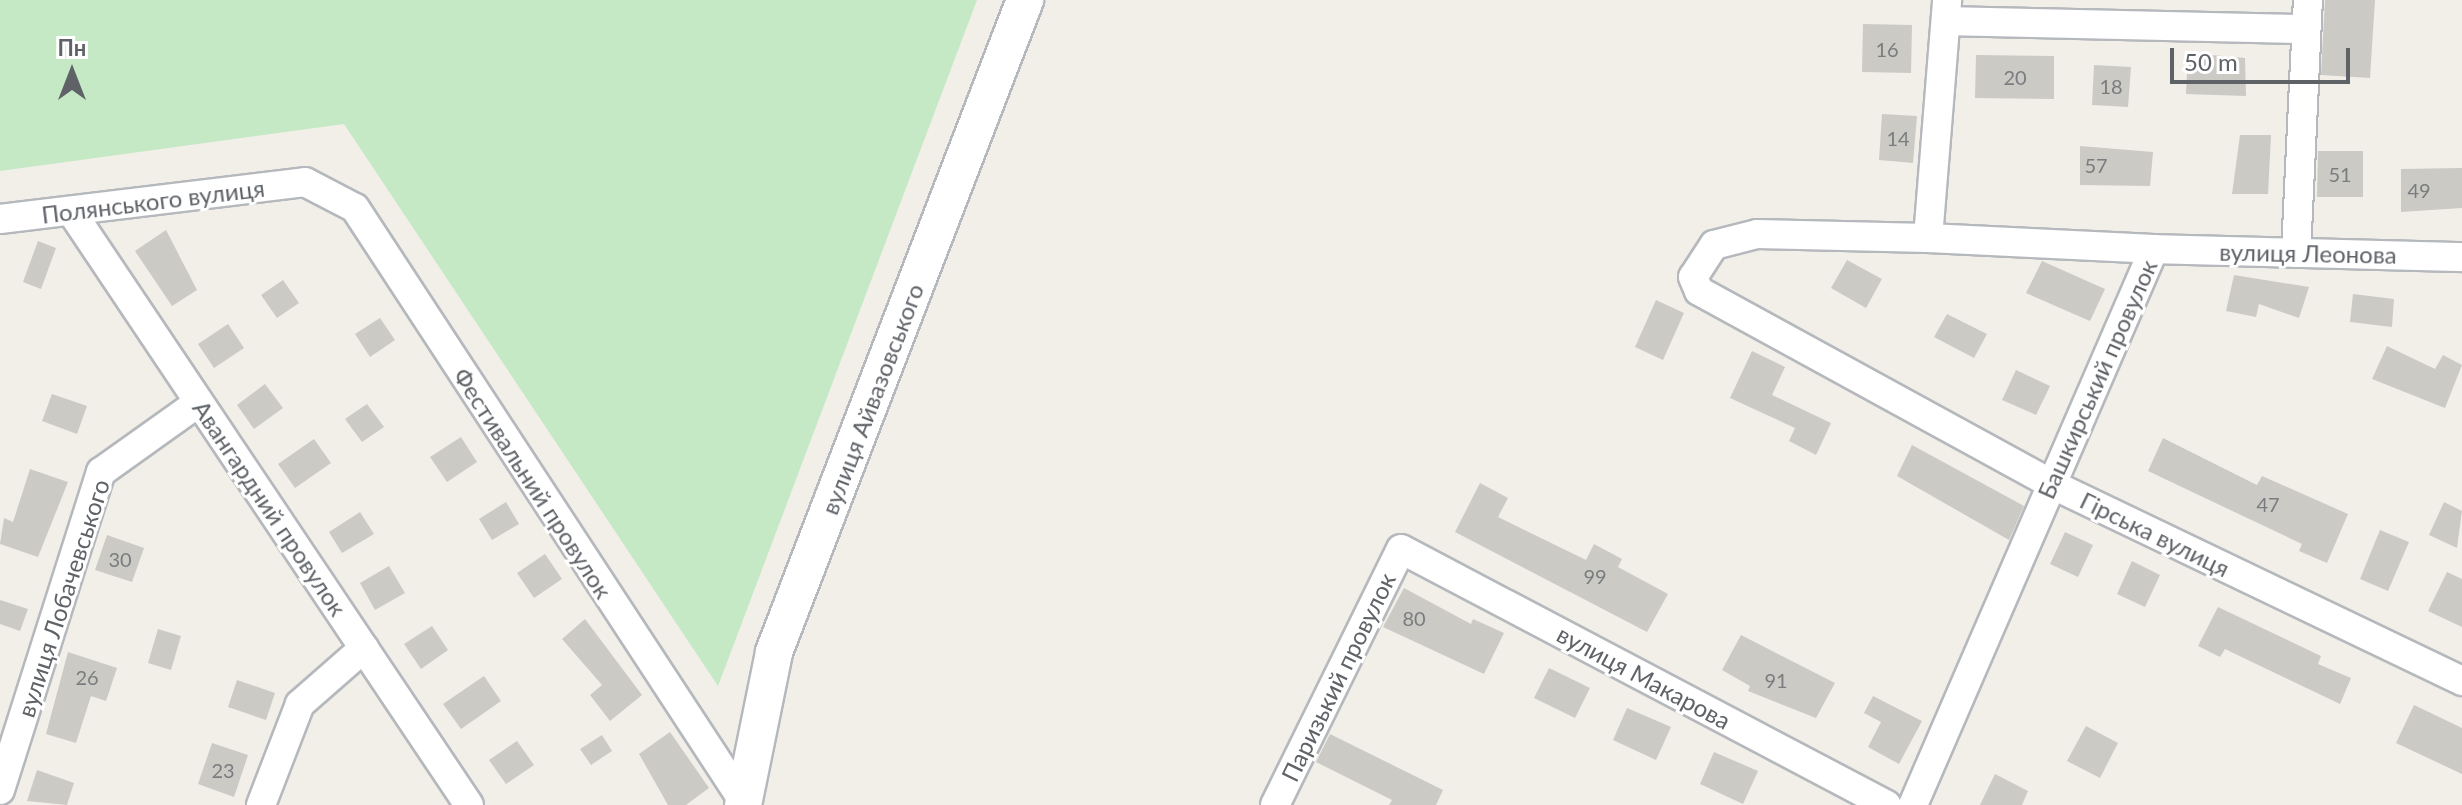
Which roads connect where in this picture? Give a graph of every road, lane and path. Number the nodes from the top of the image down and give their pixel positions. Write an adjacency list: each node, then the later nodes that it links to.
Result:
1 (1025, 0): 19 (street, вулиця Айвазовського)
2 (2308, 0): 4 (street)
3 (1947, 11): 4 (street); 8 (street)
4 (2306, 29): 10 (street)
5 (305, 182): 6 (street, Полянського вулиця); 19 (street, Фестивальний провулок)
6 (71, 211): 7 (street, Полянського вулиця); 13 (street, Авангардний провулок)
7 (0, 219)
8 (1928, 238): 9 (street, Башкирський провулок); 12 (street, Башкирський провулок)
9 (2154, 249): 10 (street, вулиця Леонова); 14 (street, Башкирський провулок)
10 (2296, 253): 11 (street, вулиця Леонова)
11 (2462, 257)
12 (1693, 277): 14 (street, Гірська вулиця)
13 (199, 402): 16 (street, Авангардний провулок); 18 (street, вулиця Лобачевського)
14 (2051, 484): 17 (street, Гірська вулиця); 24 (street, Башкирський провулок)
15 (1401, 549): 22 (street, Паризький провулок); 23 (street, вулиця Макарова)
16 (364, 648): 20 (street); 21 (street, Авангардний провулок)
17 (2462, 681)
18 (0, 790)
19 (744, 804)
20 (261, 805)
21 (469, 805)
22 (1275, 805)
23 (1887, 805)
24 (1913, 805)

